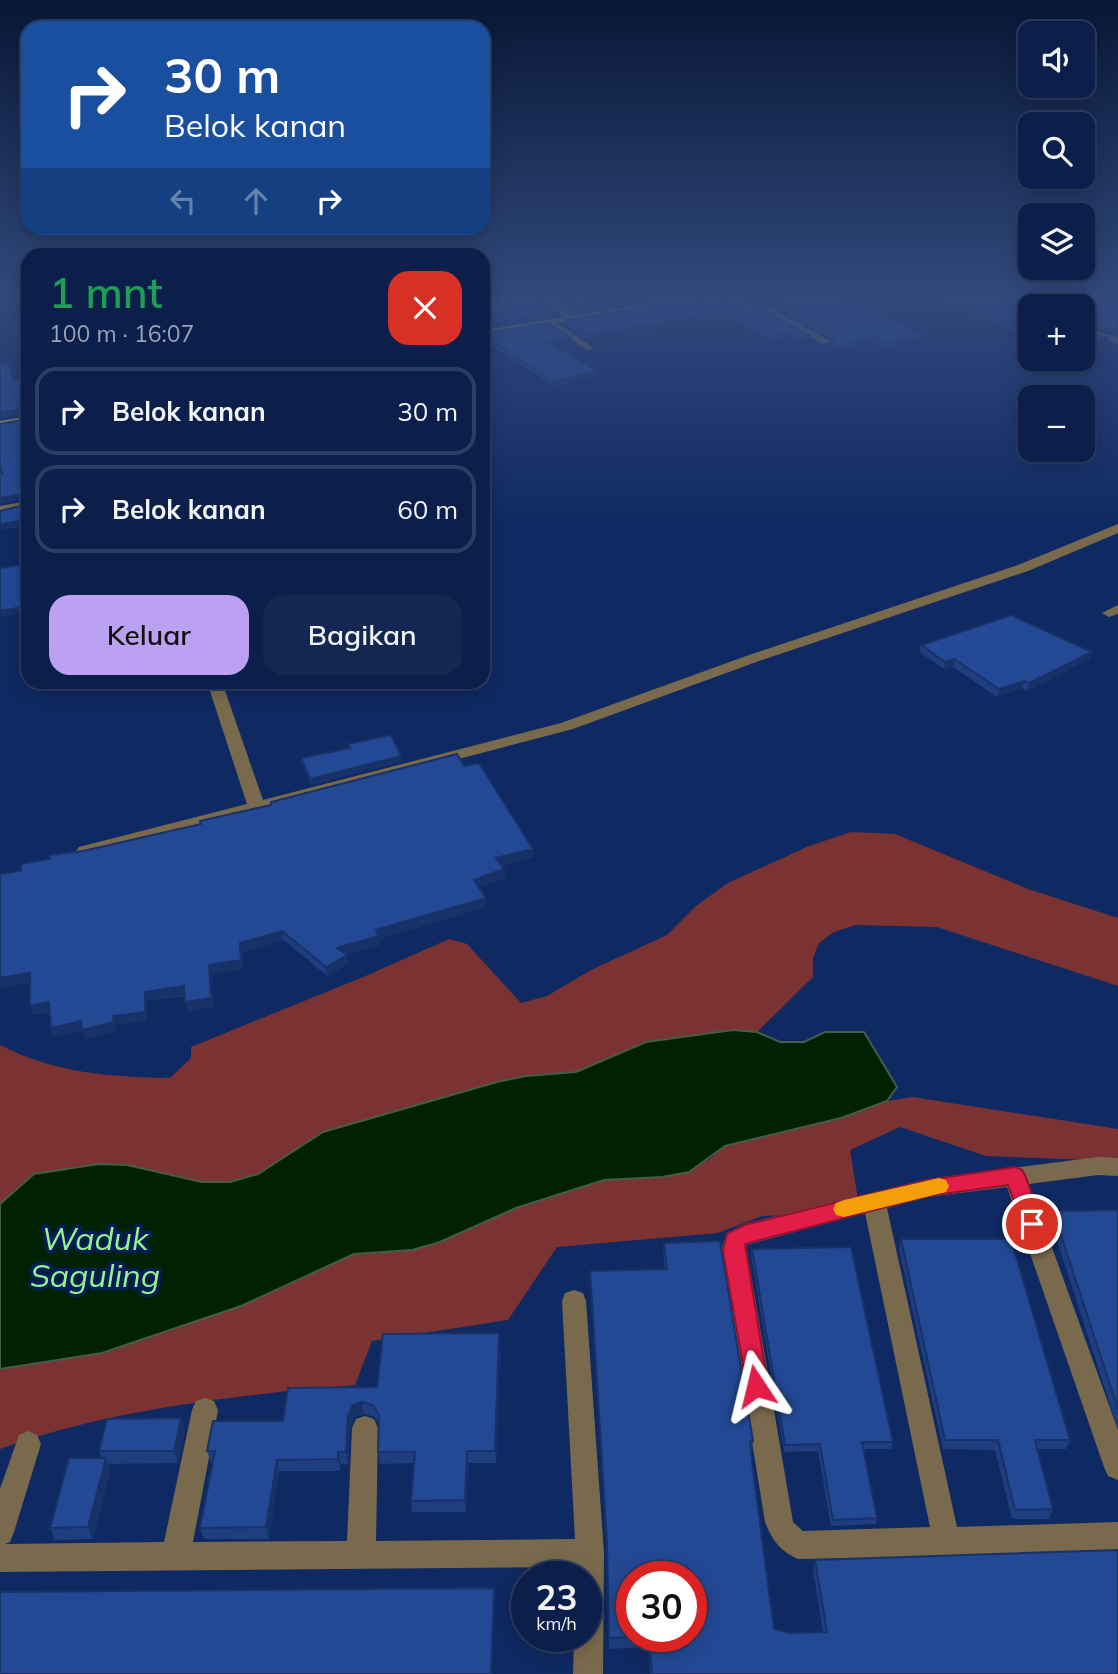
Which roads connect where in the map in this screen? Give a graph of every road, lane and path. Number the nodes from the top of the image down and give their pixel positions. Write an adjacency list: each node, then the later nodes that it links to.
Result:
1 (21, 420): 2 (street)
2 (0, 424)
3 (21, 506): 4 (street)
4 (0, 510)
5 (1118, 528): 7 (street)
6 (216, 689): 7 (street)
7 (256, 804): 8 (street)
8 (85, 851)
9 (1118, 1167): 10 (street)
10 (1015, 1175): 11 (street); 16 (street)
11 (874, 1201): 19 (street); 19 (street)
12 (574, 1301): 20 (street)
13 (205, 1410): 21 (street)
14 (365, 1428): 22 (street)
15 (28, 1444): 17 (street)
16 (1118, 1466)
17 (0, 1532)
18 (1118, 1536): 19 (street)
19 (947, 1543)
20 (590, 1553): 22 (street); 24 (street)
21 (176, 1554): 22 (street); 23 (street)
22 (361, 1557)
23 (0, 1558)
24 (588, 1674)

